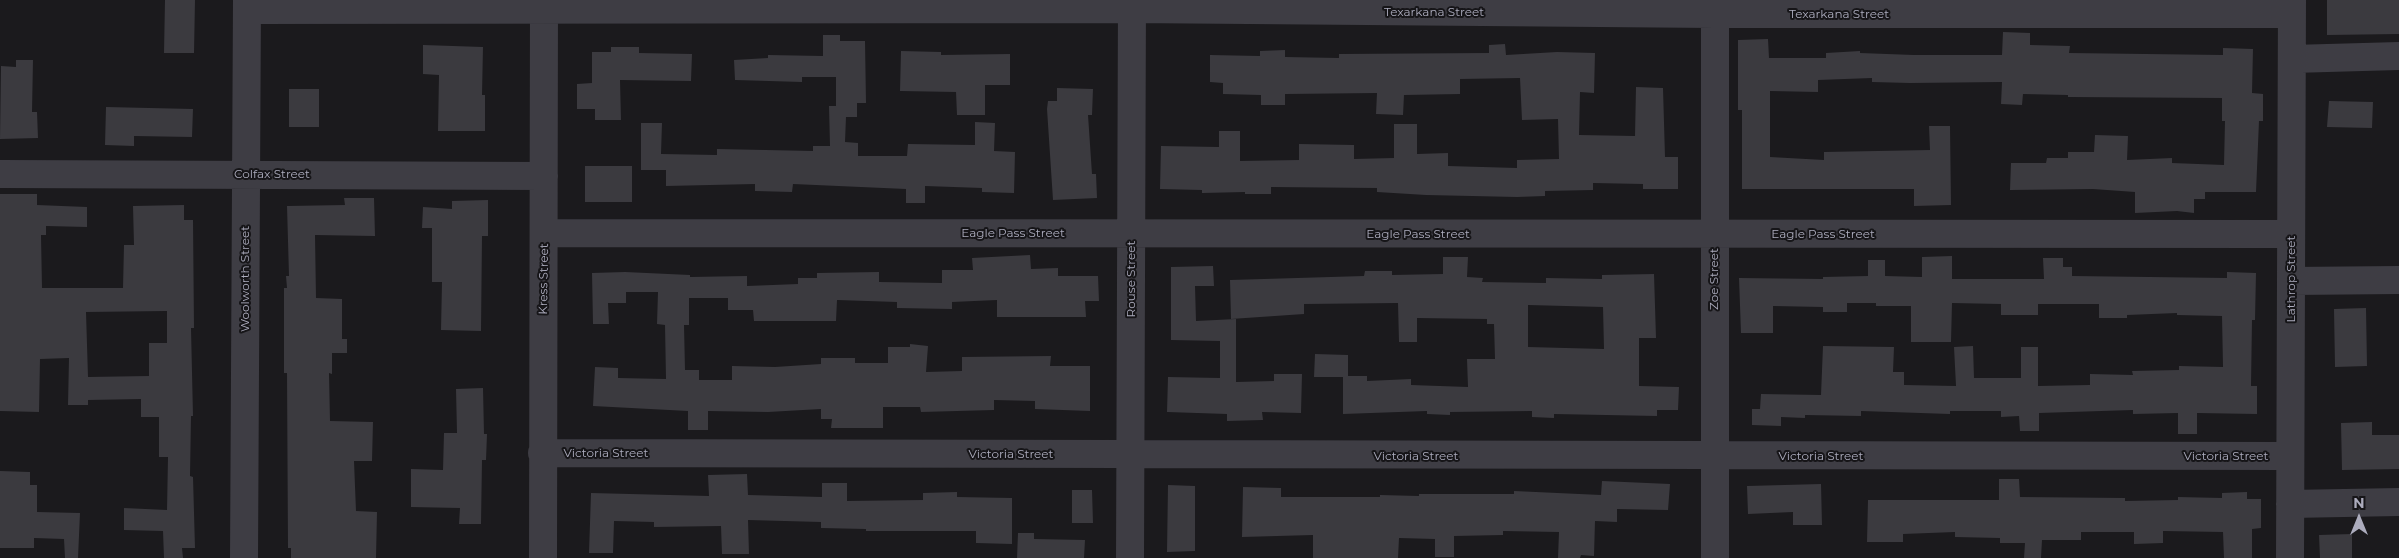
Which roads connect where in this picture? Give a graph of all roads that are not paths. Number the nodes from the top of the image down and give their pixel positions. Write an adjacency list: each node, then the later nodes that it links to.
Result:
1 (247, 5): 2 (street, Texarkana Street); 8 (street, Woolworth Street)
2 (544, 5): 3 (street, Texarkana Street); 10 (street, Kress Street)
3 (1132, 5): 4 (street, Texarkana Street); 12 (street, Rouse Street)
4 (1715, 7): 5 (street, Texarkana Street); 13 (street, Zoe Street)
5 (2292, 7): 7 (street, Lathrop Street)
6 (2399, 56): 7 (street)
7 (2292, 59): 14 (street, Lathrop Street)
8 (246, 173): 9 (street, Colfax Street); 10 (street, Colfax Street); 23 (street, Woolworth Street)
9 (0, 174)
10 (544, 176): 11 (street, Kress Street)
11 (545, 233): 12 (street, Eagle Pass Street); 17 (street, Kress Street)
12 (1131, 233): 13 (street, Eagle Pass Street); 18 (street, Rouse Street)
13 (1714, 234): 14 (street, Eagle Pass Street); 19 (street, Zoe Street)
14 (2291, 234): 16 (street, Lathrop Street)
15 (2399, 280): 16 (street)
16 (2291, 282): 20 (street, Lathrop Street)
17 (542, 453): 18 (street, Victoria Street); 24 (street, Kress Street)
18 (1131, 455): 19 (street, Victoria Street); 25 (street, Rouse Street)
19 (1716, 456): 20 (street, Victoria Street); 26 (street, Zoe Street)
20 (2290, 456): 22 (street, Lathrop Street)
21 (2399, 502): 22 (street)
22 (2290, 504): 27 (street, Lathrop Street)
23 (244, 558)
24 (543, 558)
25 (1130, 558)
26 (1715, 558)
27 (2290, 558)

